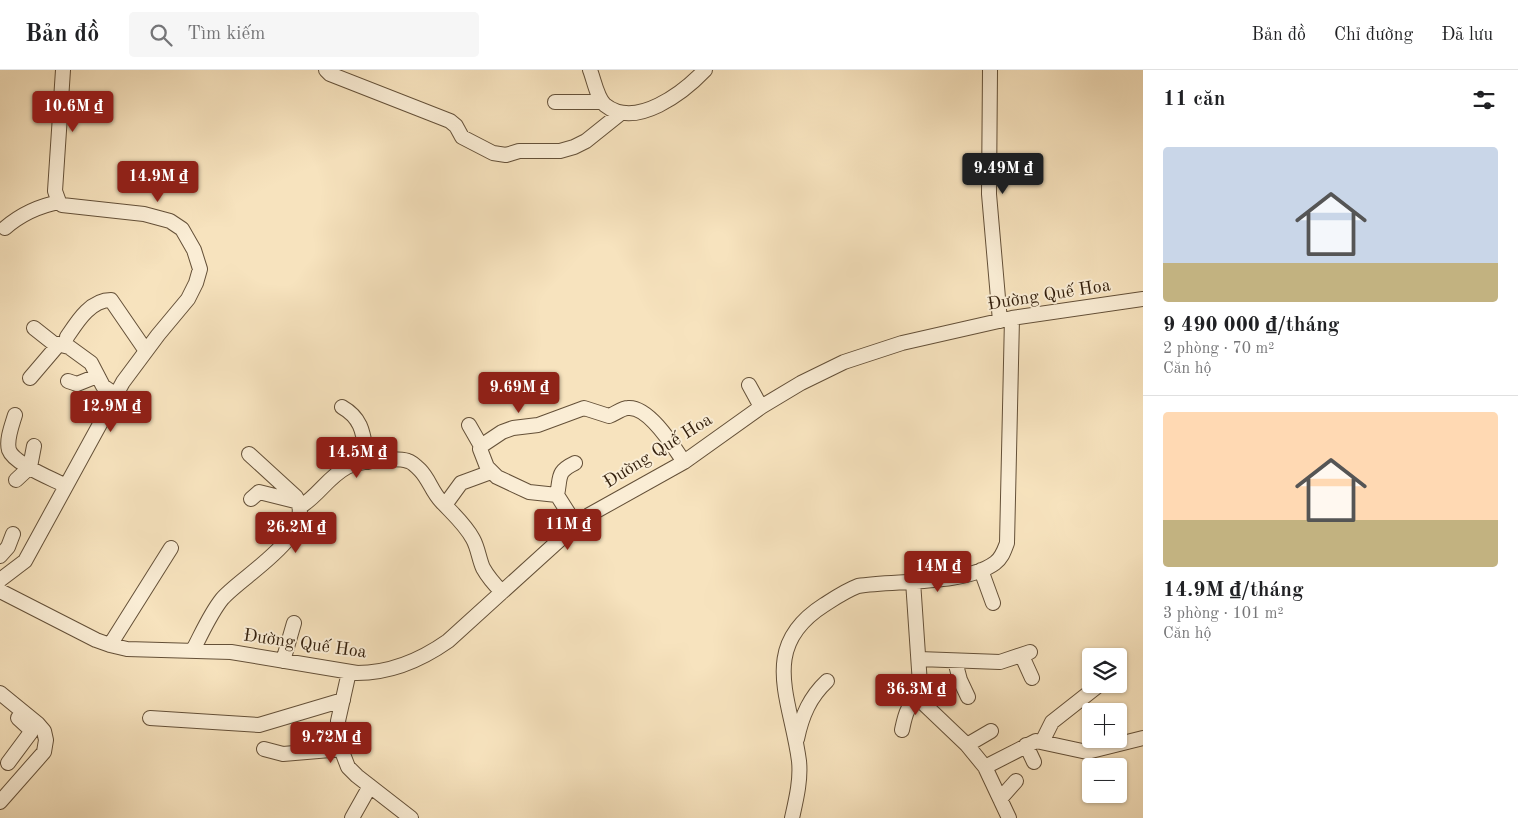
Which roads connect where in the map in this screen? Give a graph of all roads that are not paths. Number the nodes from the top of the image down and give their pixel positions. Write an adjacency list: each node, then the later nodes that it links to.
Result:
1 (63, 70): 9 (street)
2 (326, 70): 8 (street)
3 (590, 70): 7 (street)
4 (990, 70): 12 (street)
5 (701, 72): 8 (street)
6 (555, 102): 7 (street)
7 (598, 102): 8 (street)
8 (621, 113)
9 (59, 202): 10 (street); 15 (street)
10 (4, 228)
11 (1143, 299): 12 (street, Đường Quế Hoa)
12 (1006, 319): 22 (street, Đường Quế Hoa); 43 (street)
13 (34, 328): 14 (street)
14 (63, 341): 15 (street); 16 (street); 17 (street)
15 (146, 351): 20 (street)
16 (97, 376): 18 (street); 20 (street)
17 (30, 378)
18 (68, 381)
19 (749, 385): 22 (street)
20 (116, 395): 34 (street)
21 (342, 407): 28 (street)
22 (761, 407): 29 (street, Đường Quế Hoa)
23 (15, 415): 31 (street)
24 (469, 425): 26 (street)
25 (34, 446): 31 (street)
26 (481, 446): 29 (street); 32 (street)
27 (249, 454): 37 (street)
28 (368, 462): 37 (street); 38 (street)
29 (684, 462): 39 (street, Đường Quế Hoa)
30 (576, 463): 35 (street)
31 (30, 467): 33 (street); 34 (street)
32 (491, 472): 35 (street); 38 (street)
33 (16, 480)
34 (66, 486): 44 (street)
35 (557, 495): 39 (street)
36 (251, 499): 37 (street)
37 (300, 504): 51 (street)
38 (446, 505): 47 (street)
39 (576, 525): 47 (street, Đường Quế Hoa)
40 (13, 534): 42 (street)
41 (171, 548): 50 (street)
42 (0, 556)
43 (981, 570): 45 (street); 48 (street)
44 (2, 574)
45 (913, 581): 52 (street); 69 (street)
46 (0, 590): 50 (street, Đường Quế Hoa)
47 (502, 592): 55 (street, Đường Quế Hoa)
48 (993, 603)
49 (294, 623): 53 (street)
50 (110, 645): 51 (street, Đường Quế Hoa)
51 (193, 650): 53 (street, Đường Quế Hoa)
52 (919, 659): 54 (street); 61 (street)
53 (284, 661): 55 (street, Đường Quế Hoa)
54 (955, 661): 56 (street); 60 (street)
55 (350, 672): 62 (street)
56 (1032, 678)
57 (828, 680): 69 (street)
58 (0, 693): 77 (street)
59 (1089, 693): 68 (street)
60 (968, 697)
61 (922, 698): 65 (street); 70 (street)
62 (343, 700): 64 (street); 72 (street)
63 (0, 703): 75 (street)
64 (150, 718)
65 (902, 730)
66 (990, 731): 70 (street)
67 (1143, 738): 68 (street)
68 (1042, 742): 71 (street)
69 (796, 744): 84 (street)
70 (967, 745): 76 (street)
71 (1026, 745): 74 (street); 76 (street)
72 (342, 749): 73 (street); 79 (street)
73 (264, 750)
74 (1034, 762)
75 (4, 767): 77 (street)
76 (985, 767): 80 (street)
77 (23, 776): 81 (street)
78 (1016, 781): 80 (street)
79 (370, 786): 82 (street); 83 (street)
80 (1000, 799): 85 (street)
81 (0, 802)
82 (352, 818)
83 (411, 818)
84 (792, 818)
85 (1009, 818)

